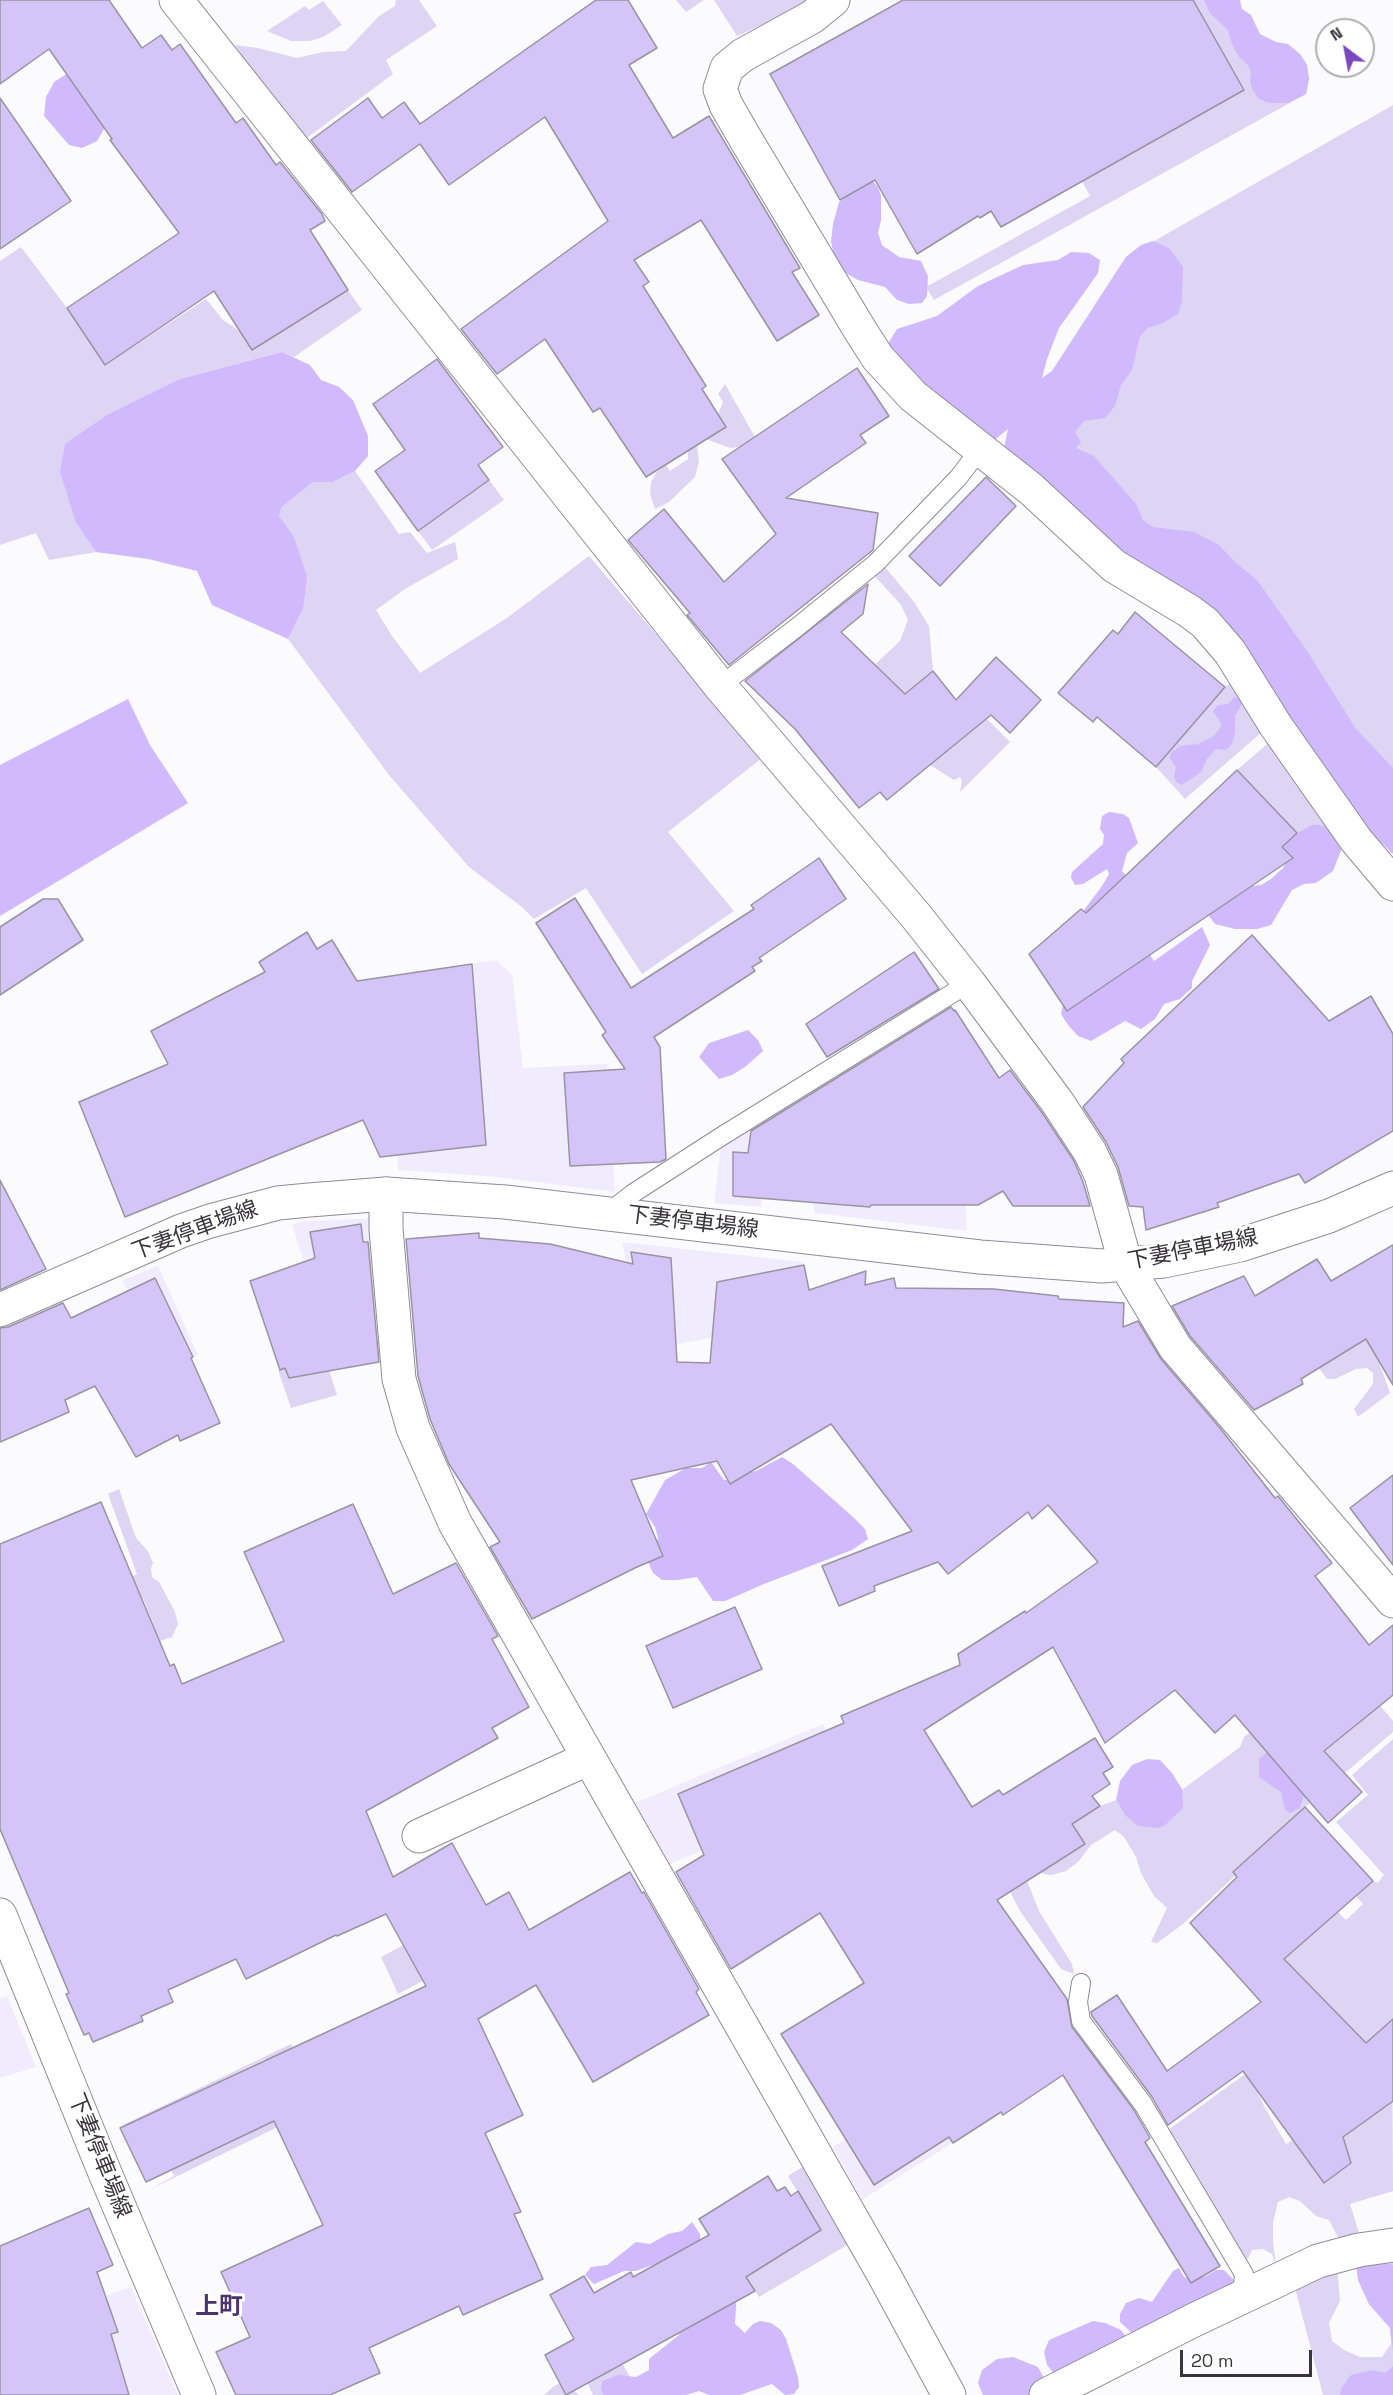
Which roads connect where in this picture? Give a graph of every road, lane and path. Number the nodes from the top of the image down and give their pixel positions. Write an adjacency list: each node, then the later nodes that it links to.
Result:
1 (176, 0): 4 (street)
2 (833, 0): 3 (street)
3 (981, 448): 4 (lane); 5 (street)
4 (720, 686): 6 (street)
5 (1393, 884)
6 (969, 983): 9 (lane); 10 (street)
7 (1393, 1188): 10 (street, 下妻停車場線)
8 (386, 1194): 9 (street, 下妻停車場線); 11 (street, 下妻停車場線); 13 (street)
9 (608, 1213): 10 (street, 下妻停車場線)
10 (1126, 1265): 12 (street)
11 (0, 1310)
12 (1393, 1600)
13 (589, 1758): 14 (street); 20 (street)
14 (419, 1836)
15 (0, 1915): 19 (street, 下妻停車場線)
16 (1081, 1983): 18 (lane)
17 (1393, 2245): 18 (street)
18 (1236, 2300): 21 (street)
19 (199, 2395)
20 (949, 2395)
21 (1046, 2395)

